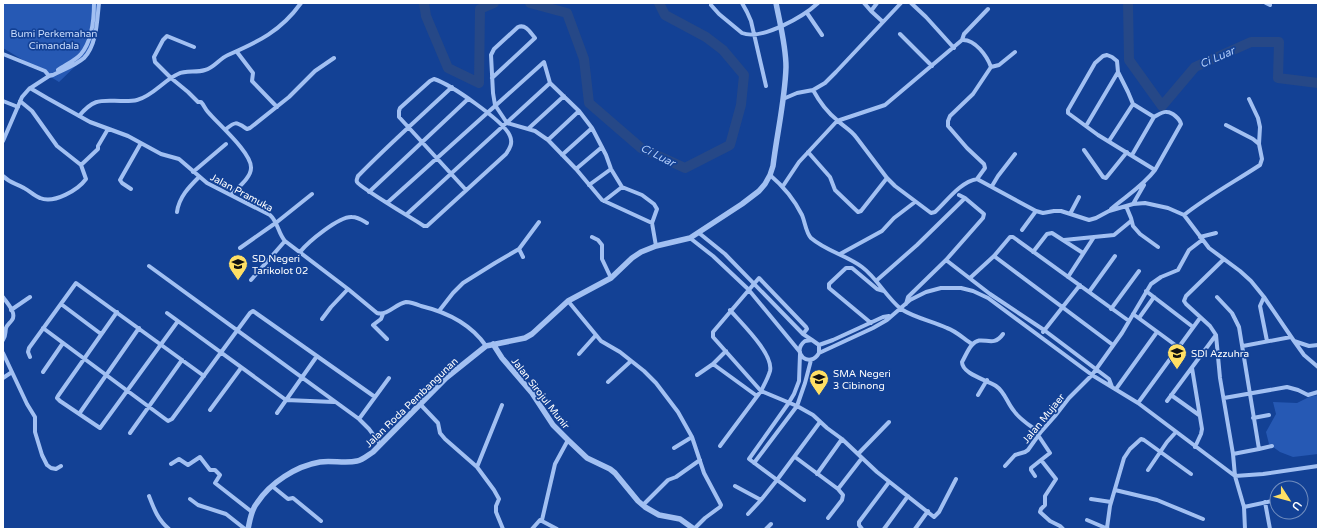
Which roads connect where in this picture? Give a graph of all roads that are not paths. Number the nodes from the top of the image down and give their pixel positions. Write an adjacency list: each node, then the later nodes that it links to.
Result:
1 (94, 3): 30 (street)
2 (99, 3): 30 (street)
3 (301, 3): 23 (street)
4 (742, 3): 17 (street)
5 (776, 3): 16 (street, Jalan Roda Pembangunan)
6 (818, 3): 14 (street)
7 (864, 3): 13 (street)
8 (877, 3): 13 (street)
9 (901, 3): 15 (street)
10 (911, 3): 22 (street)
11 (711, 5): 17 (street)
12 (988, 9): 20 (street)
13 (870, 11): 15 (street)
14 (807, 12): 16 (street); 19 (street)
15 (883, 22): 37 (street)
16 (780, 27): 17 (street); 41 (street, Jalan Roda Pembangunan)
17 (754, 34): 34 (street)
18 (900, 34): 27 (street)
19 (822, 35)
20 (962, 40): 22 (street); 28 (street)
21 (194, 47): 31 (street)
22 (954, 48): 27 (street)
23 (237, 52): 31 (street); 47 (street)
24 (1015, 52): 28 (street)
25 (3, 54): 30 (street)
26 (334, 58): 47 (street)
27 (932, 66): 52 (street)
28 (991, 67): 89 (street)
29 (1118, 72): 45 (street); 55 (street); 55 (street)
30 (49, 76): 36 (street)
31 (171, 78): 50 (street); 61 (street)
32 (492, 78): 32 (street); 44 (street)
33 (550, 83): 38 (street); 44 (street); 53 (street)
34 (766, 86)
35 (452, 87): 40 (street); 56 (street); 56 (street)
36 (30, 88): 43 (street); 50 (street, Jalan Pramuka)
37 (813, 90): 41 (street); 52 (street)
38 (564, 96): 48 (street); 62 (street)
39 (1249, 98): 70 (street)
40 (468, 99): 49 (street); 67 (street)
41 (782, 100): 85 (street, Jalan Roda Pembangunan)
42 (3, 101): 46 (street)
43 (20, 101): 46 (street); 79 (street)
44 (496, 104): 49 (street); 53 (street)
45 (1133, 104): 51 (street); 66 (street)
46 (18, 107): 63 (street)
47 (276, 107): 61 (street)
48 (579, 110): 60 (street); 64 (street)
49 (487, 112): 57 (street); 78 (street)
50 (79, 116): 59 (street, Jalan Pramuka)
51 (1154, 117): 77 (street); 82 (street)
52 (837, 121): 73 (street); 88 (street)
53 (507, 123): 57 (street); 62 (street)
54 (1226, 125): 70 (street)
55 (1086, 126): 66 (street)
56 (409, 127): 67 (street); 97 (street)
57 (503, 127): 84 (street); 96 (street)
58 (3, 128): 63 (street)
59 (108, 128): 68 (street, Jalan Pramuka); 79 (street)
60 (592, 128): 71 (street); 75 (street)
61 (226, 129): 99 (street)
62 (528, 129): 64 (street)
63 (8, 130): 65 (street)
64 (548, 140): 75 (street)
65 (3, 141)
66 (1110, 141): 74 (street)
67 (423, 142): 78 (street); 97 (street)
68 (141, 143): 83 (street, Jalan Pramuka); 95 (street)
69 (226, 144): 83 (street)
70 (1259, 144): 113 (street)
71 (602, 147): 80 (street); 81 (street)
72 (1084, 150): 74 (street)
73 (808, 152): 88 (street); 92 (street)
74 (1127, 152): 77 (street)
75 (562, 154): 80 (street)
76 (1015, 154): 93 (street)
77 (1132, 155): 82 (street)
78 (437, 157): 84 (street); 105 (street)
79 (81, 165): 86 (street)
80 (576, 169): 91 (street)
81 (611, 169): 91 (street); 94 (street)
82 (1155, 170): 90 (street)
83 (193, 172): 87 (street, Jalan Pramuka)
84 (450, 173): 96 (street); 111 (street)
85 (770, 175): 92 (street); 120 (street, Jalan Roda Pembangunan)
86 (3, 176)
87 (199, 177): 99 (street, Jalan Pramuka); 110 (street)
88 (887, 178): 104 (street)
89 (977, 179): 93 (street); 104 (street)
90 (1144, 184): 106 (street); 109 (street)
91 (589, 185): 103 (street)
92 (783, 186): 135 (street)
93 (992, 186): 108 (street)
94 (622, 187): 103 (street); 118 (street)
95 (131, 189)
96 (466, 190): 111 (street)
97 (369, 192): 105 (street)
98 (312, 194): 114 (street)
99 (230, 195): 114 (street, Jalan Pramuka)
100 (959, 195): 102 (street)
101 (1079, 197): 112 (street)
102 (965, 198): 140 (street); 147 (street)
103 (604, 201): 118 (street)
104 (915, 202): 135 (street)
105 (387, 203): 111 (street)
106 (1134, 204): 107 (street); 113 (street)
107 (1126, 206): 109 (street); 116 (street)
108 (1036, 211): 112 (street); 119 (street)
109 (1109, 211): 112 (street)
110 (177, 212)
111 (407, 214)
112 (1070, 214)
113 (1184, 215): 125 (street)
114 (276, 222): 127 (street, Jalan Pramuka); 130 (street)
115 (539, 222): 131 (street)
116 (1131, 222): 123 (street); 129 (street)
117 (367, 223): 132 (street)
118 (652, 223): 128 (street)
119 (1022, 230)
120 (699, 233): 124 (street, Jalan Roda Pembangunan); 148 (street)
121 (1216, 233): 125 (street)
122 (592, 237): 144 (street)
123 (1094, 237): 126 (street); 134 (street)
124 (690, 238): 128 (street, Jalan Roda Pembangunan); 151 (street)
125 (1201, 238): 139 (street); 153 (street, Jalan Mujaer)
126 (1064, 240): 133 (street); 134 (street)
127 (285, 241): 132 (street, Jalan Pramuka); 146 (street)
128 (656, 246): 144 (street, Jalan Roda Pembangunan)
129 (1158, 246)
130 (240, 248)
131 (519, 249): 138 (street); 169 (street)
132 (300, 252): 150 (street, Jalan Pramuka)
133 (1033, 252): 136 (street); 143 (street)
134 (1083, 253): 143 (street)
135 (840, 254): 147 (street)
136 (994, 256): 145 (street); 165 (street)
137 (1115, 256): 154 (street)
138 (523, 257)
139 (1224, 259): 160 (street); 176 (street)
140 (946, 260): 145 (street); 163 (street)
141 (149, 266): 184 (street)
142 (1139, 271): 166 (street)
143 (1068, 277): 149 (street)
144 (611, 278): 161 (street, Jalan Roda Pembangunan)
145 (970, 278): 155 (street)
146 (251, 280)
147 (876, 281): 152 (street)
148 (753, 283): 151 (street); 188 (street); 188 (street)
149 (1080, 285): 154 (street); 165 (street)
150 (348, 289): 172 (street, Jalan Pramuka); 177 (street)
151 (748, 289): 168 (street); 214 (street)
152 (884, 291): 164 (street); 180 (street)
153 (1146, 291): 158 (street); 173 (street, Jalan Mujaer)
154 (1089, 292): 166 (street)
155 (989, 296): 163 (street); 185 (street); 192 (street)
156 (3, 297): 167 (street)
157 (30, 297): 167 (street)
158 (1154, 297): 175 (street); 181 (street)
159 (1217, 297): 208 (street)
160 (1264, 297): 193 (street); 198 (street)
161 (568, 301): 190 (street); 202 (street, Jalan Roda Pembangunan)
162 (61, 304): 170 (street); 182 (street); 187 (street)
163 (905, 304): 164 (street)
164 (900, 308): 174 (street); 203 (street)
165 (1063, 308): 185 (street); 209 (street)
166 (1111, 309): 179 (street)
167 (12, 310): 195 (street)
168 (730, 310): 212 (street); 243 (street)
169 (439, 311): 172 (street); 206 (street)
170 (117, 312): 183 (street); 187 (street)
171 (167, 313): 178 (street)
172 (383, 314): 194 (street)
173 (1133, 314): 175 (street); 179 (street, Jalan Mujaer)
174 (890, 316): 180 (street); 207 (street)
175 (1139, 318): 186 (street)
176 (1200, 318): 181 (street); 191 (street)
177 (322, 319)
178 (178, 321): 201 (street); 211 (street)
179 (1129, 321): 209 (street, Jalan Mujaer)
180 (871, 323): 197 (street)
181 (1193, 327): 210 (street)
182 (43, 328): 200 (street); 218 (street)
183 (139, 328): 201 (street); 230 (street)
184 (237, 330): 211 (street); 217 (street); 235 (street)
185 (1044, 330): 192 (street); 227 (street)
186 (1157, 332): 210 (street); 241 (street)
187 (102, 334): 219 (street)
188 (803, 334): 196 (street)
189 (1003, 334): 203 (street)
190 (596, 335): 216 (street); 222 (street)
191 (1216, 335): 226 (street); 250 (street)
192 (1040, 336): 232 (street)
193 (1292, 337): 198 (street); 199 (street)
194 (387, 339)
195 (3, 340)
196 (812, 340): 204 (street); 214 (street)
197 (833, 340): 204 (street); 207 (street)
198 (1267, 341): 208 (street)
199 (1294, 341): 205 (street); 224 (street)
200 (63, 343): 219 (street); 229 (street)
201 (160, 344): 220 (street); 242 (street)
202 (493, 344): 206 (street, Jalan Roda Pembangunan); 273 (street, Jalan Sirojul Munir)
203 (972, 344): 237 (street)
204 (819, 345): 215 (street)
205 (1318, 345)
206 (486, 346): 255 (street, Jalan Roda Pembangunan)
207 (836, 346): 215 (street)
208 (1243, 346): 245 (street)
209 (1113, 347): 227 (street, Jalan Mujaer)
210 (1178, 347): 254 (street)
211 (221, 352): 225 (street); 233 (street)
212 (726, 352): 223 (street); 243 (street)
213 (3, 353): 228 (street)
214 (800, 353): 221 (street); 238 (street)
215 (819, 353): 221 (street)
216 (579, 354)
217 (317, 356): 235 (street); 249 (street)
218 (30, 357)
219 (85, 358): 230 (street); 262 (street)
220 (182, 360): 233 (street); 258 (street)
221 (811, 360): 240 (street)
222 (632, 361): 239 (street); 272 (street)
223 (713, 364): 231 (street); 248 (street)
224 (1318, 367)
225 (241, 368): 251 (street); 260 (street)
226 (1192, 368): 247 (street); 263 (street)
227 (1096, 370): 232 (street, Jalan Mujaer); 241 (street)
228 (12, 372): 234 (street); 290 (street)
229 (43, 372)
230 (107, 374): 242 (street); 262 (street)
231 (697, 374)
232 (1092, 375): 241 (street); 271 (street, Jalan Mujaer)
233 (204, 376): 258 (street)
234 (3, 378)
235 (302, 378): 251 (street); 253 (street)
236 (389, 378): 249 (street)
237 (987, 380): 246 (street); 271 (street)
238 (798, 381): 240 (street); 256 (street)
239 (608, 382)
240 (805, 384): 259 (street)
241 (1114, 388): 254 (street)
242 (127, 389): 258 (street); 262 (street)
243 (761, 391): 248 (street); 256 (street)
244 (1318, 392): 245 (street)
245 (1250, 394): 250 (street); 265 (street)
246 (978, 395)
247 (1171, 395): 252 (street); 263 (street)
248 (757, 396): 276 (street)
249 (374, 397): 266 (street)
250 (1224, 398): 283 (street)
251 (286, 400): 253 (street); 261 (street)
252 (1167, 401)
253 (335, 402): 266 (street)
254 (1138, 403): 270 (street)
255 (420, 404): 275 (street, Jalan Roda Pembangunan); 293 (street)
256 (788, 404): 259 (street); 288 (street)
257 (502, 405): 293 (street)
258 (148, 406): 269 (street)
259 (797, 406): 267 (street); 288 (street)
260 (210, 410)
261 (276, 413)
262 (78, 414)
263 (1199, 415): 278 (street)
264 (1269, 415): 265 (street)
265 (1253, 418): 280 (street)
266 (359, 420): 275 (street)
267 (820, 422): 274 (street); 284 (street)
268 (889, 422): 282 (street)
269 (130, 432)
270 (1176, 432): 278 (street); 281 (street)
271 (1039, 434): 287 (street); 291 (street, Jalan Mujaer)
272 (692, 437): 279 (street); 286 (street)
273 (568, 440): 315 (street, Jalan Sirojul Munir); 322 (street)
274 (842, 440): 282 (street); 295 (street)
275 (380, 444): 302 (street, Jalan Roda Pembangunan)
276 (720, 446)
277 (1272, 446): 280 (street)
278 (1195, 447): 298 (street)
279 (674, 448)
280 (1259, 449): 283 (street)
281 (1160, 452): 294 (street); 296 (street); 305 (street)
282 (858, 454): 285 (street)
283 (1233, 454): 298 (street)
284 (795, 457): 295 (street); 300 (street)
285 (862, 458): 301 (street); 304 (street)
286 (700, 460): 315 (street); 331 (street)
287 (1041, 460): 297 (street); 336 (street)
288 (754, 463): 300 (street)
289 (171, 464): 317 (street)
290 (61, 466)
291 (1005, 466)
292 (1318, 466): 298 (street)
293 (477, 467): 328 (street)
294 (1148, 470)
295 (817, 474): 304 (street)
296 (1191, 474)
297 (1035, 476)
298 (1235, 476): 316 (street)
299 (956, 479): 318 (street)
300 (777, 480): 310 (street); 311 (street)
301 (890, 482): 307 (street); 333 (street)
302 (272, 486): 317 (street, Jalan Roda Pembangunan); 324 (street)
303 (736, 486): 310 (street)
304 (838, 489): 320 (street)
305 (1115, 490): 313 (street); 321 (street)
306 (149, 496): 326 (street)
307 (908, 496): 318 (street); 334 (street)
308 (190, 499): 327 (street)
309 (1091, 499): 313 (street)
310 (761, 500): 319 (street)
311 (804, 500)
312 (1269, 501): 314 (street)
313 (1111, 502): 337 (street)
314 (1265, 502): 316 (street); 339 (street)
315 (643, 505): 331 (street, Jalan Sirojul Munir)
316 (1244, 507): 338 (street)
317 (252, 512): 327 (street, Jalan Roda Pembangunan)
318 (928, 512): 335 (street)
319 (748, 514)
320 (828, 518)
321 (1203, 519)
322 (542, 520): 329 (street); 330 (street)
323 (1087, 520): 337 (street)
324 (321, 521)
325 (770, 524): 332 (street)
326 (169, 529)
327 (246, 529)
328 (503, 529)
329 (532, 529)
330 (557, 529)
331 (694, 529)
332 (766, 529)
333 (862, 529)
334 (884, 529)
335 (915, 529)
336 (1063, 529)
337 (1108, 529)
338 (1245, 529)
339 (1270, 529)

